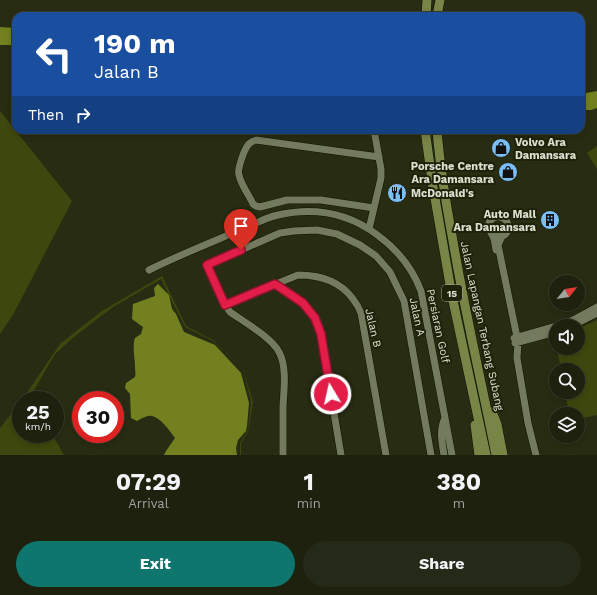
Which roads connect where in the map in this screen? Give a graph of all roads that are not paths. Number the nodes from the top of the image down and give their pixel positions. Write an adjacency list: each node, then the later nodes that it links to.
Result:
1 (427, 0): 3 (main road)
2 (440, 0): 4 (main road)
3 (426, 12)
4 (438, 12)
5 (375, 134): 8 (street)
6 (426, 134): 24 (main road, Jalan Lapangan Terbang Subang / 15)
7 (437, 134): 23 (main road, Jalan Lapangan Terbang Subang / 15)
8 (379, 157): 9 (street); 9 (street)
9 (374, 208): 10 (street)
10 (369, 229): 13 (street, Persiaran Golf); 25 (street, Persiaran Golf)
11 (493, 235): 12 (street); 12 (street); 22 (street)
12 (502, 236): 22 (street)
13 (149, 270)
14 (275, 284): 15 (street, Jalan B); 27 (street); 28 (street, Jalan B)
15 (225, 305): 26 (street, Jalan A); 29 (street, Jalan A)
16 (597, 307): 18 (street)
17 (597, 313): 19 (street)
18 (575, 319)
19 (585, 319)
20 (549, 329): 22 (street)
21 (549, 333): 22 (street)
22 (516, 342): 36 (street)
23 (482, 384): 34 (main road, Jalan Lapangan Terbang Subang / 15); 35 (main road)
24 (472, 387): 32 (main road); 33 (main road, Jalan Lapangan Terbang Subang / 15)
25 (445, 418): 30 (street, Persiaran Golf); 31 (street, Persiaran Golf)
26 (283, 455)
27 (341, 455)
28 (386, 455)
29 (431, 455)
30 (444, 455)
31 (452, 455)
32 (479, 455)
33 (486, 455)
34 (496, 455)
35 (503, 455)
36 (536, 455)

